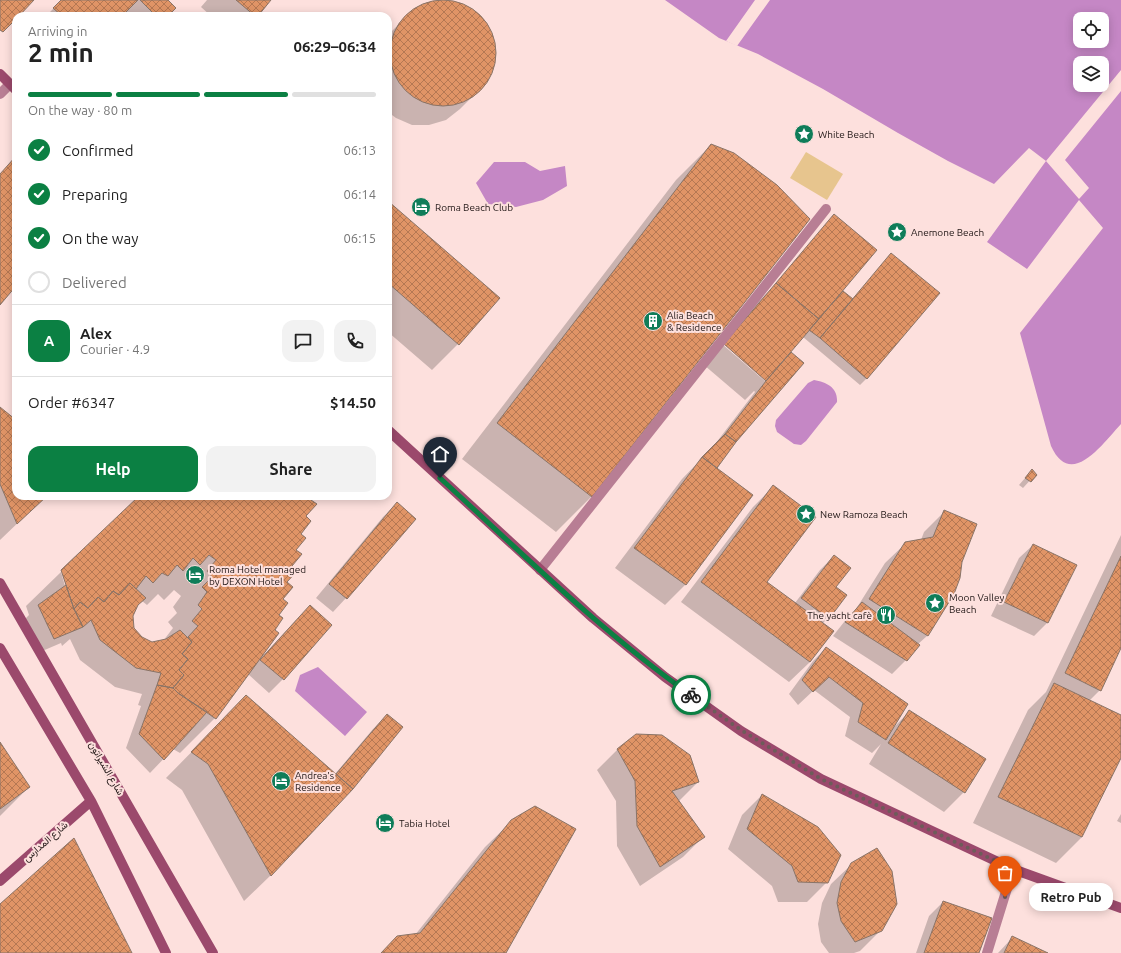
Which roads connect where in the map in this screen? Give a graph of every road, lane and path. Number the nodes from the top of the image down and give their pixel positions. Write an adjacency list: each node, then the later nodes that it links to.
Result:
1 (0, 74): 2 (street)
2 (12, 86)
3 (12, 88): 4 (street)
4 (0, 94)
5 (826, 209): 7 (street)
6 (392, 434): 7 (street)
7 (540, 570): 11 (street)
8 (0, 583): 15 (street, شارع الشيراتون)
9 (0, 648): 10 (street)
10 (91, 801): 12 (street, شارع المدارس); 14 (street)
11 (1013, 869): 13 (street); 16 (street)
12 (0, 881)
13 (1121, 908)
14 (166, 953)
15 (213, 953)
16 (987, 953)

